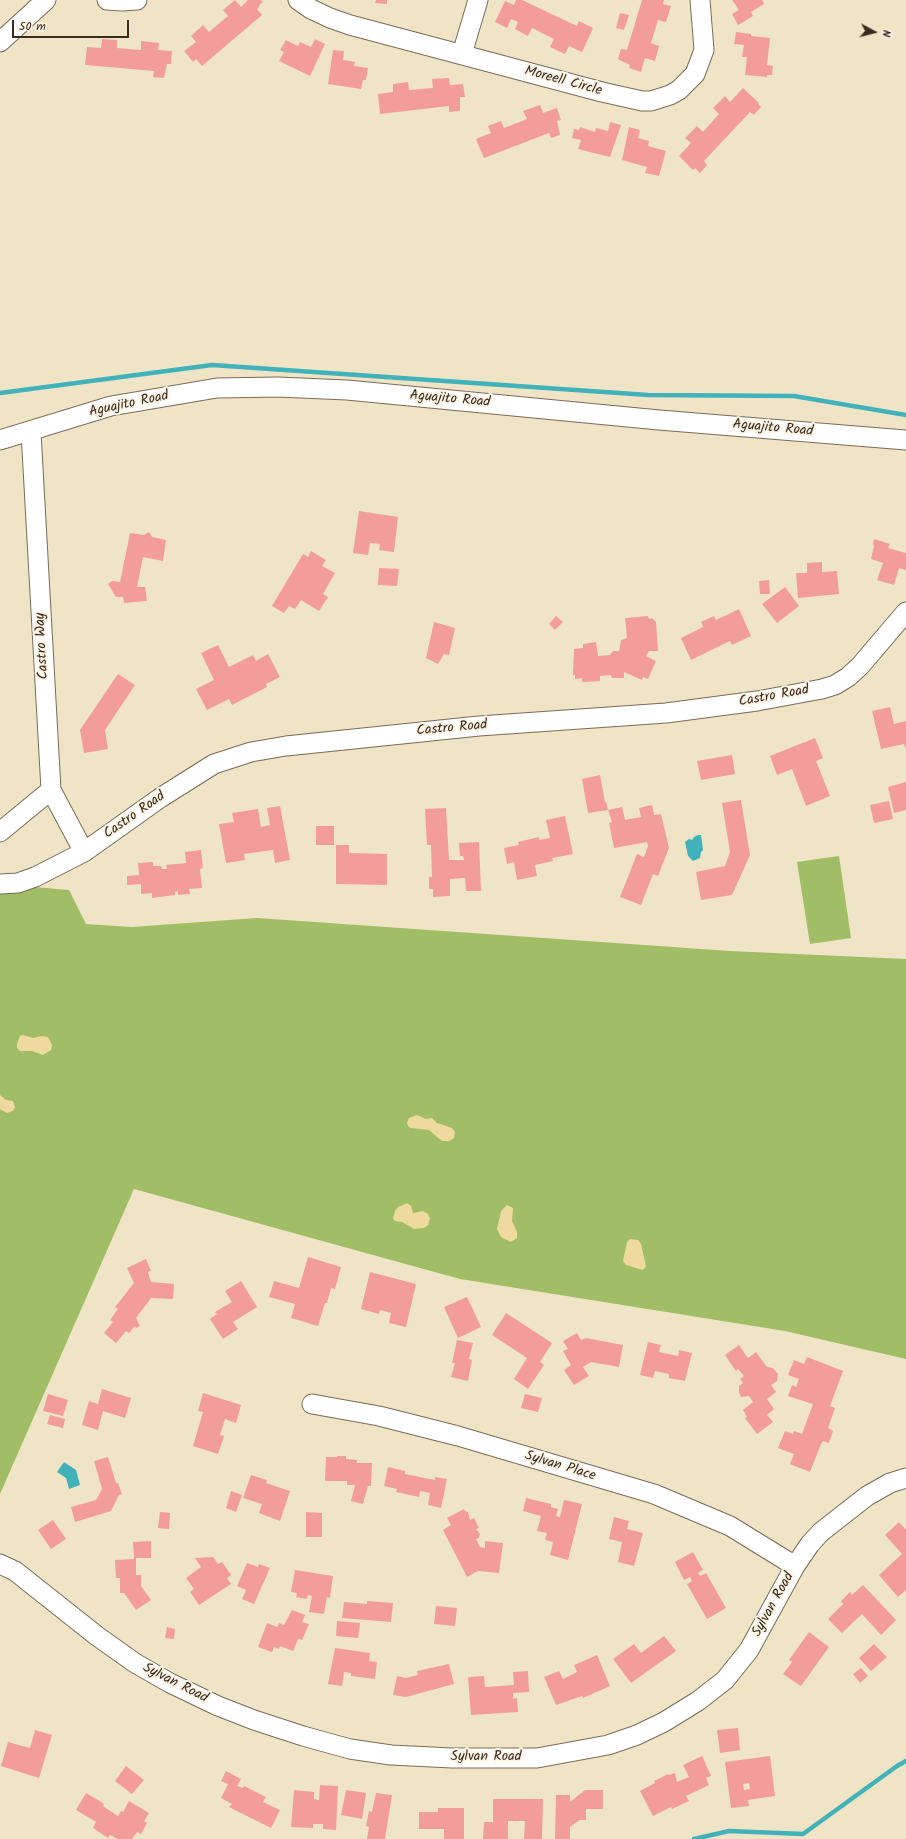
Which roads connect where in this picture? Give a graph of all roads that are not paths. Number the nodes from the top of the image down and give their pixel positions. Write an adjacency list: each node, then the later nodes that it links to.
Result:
1 (46, 0): 7 (street)
2 (107, 0): 3 (street)
3 (137, 0)
4 (298, 0): 8 (street, Moreell Circle)
5 (478, 0): 8 (street)
6 (700, 0): 8 (street, Moreell Circle)
7 (0, 42)
8 (462, 54)
9 (31, 432): 10 (street, Aguajito Road); 11 (street, Aguajito Road); 13 (street, Castro Way)
10 (0, 440)
11 (906, 440)
12 (906, 612): 15 (street, Castro Road)
13 (51, 790): 14 (street); 15 (street, Castro Way)
14 (0, 832)
15 (84, 852): 16 (street, Castro Road)
16 (0, 884)
17 (312, 1404): 20 (street, Sylvan Place)
18 (906, 1478): 20 (street, Sylvan Road)
19 (0, 1564): 20 (street, Sylvan Road)
20 (795, 1566)

